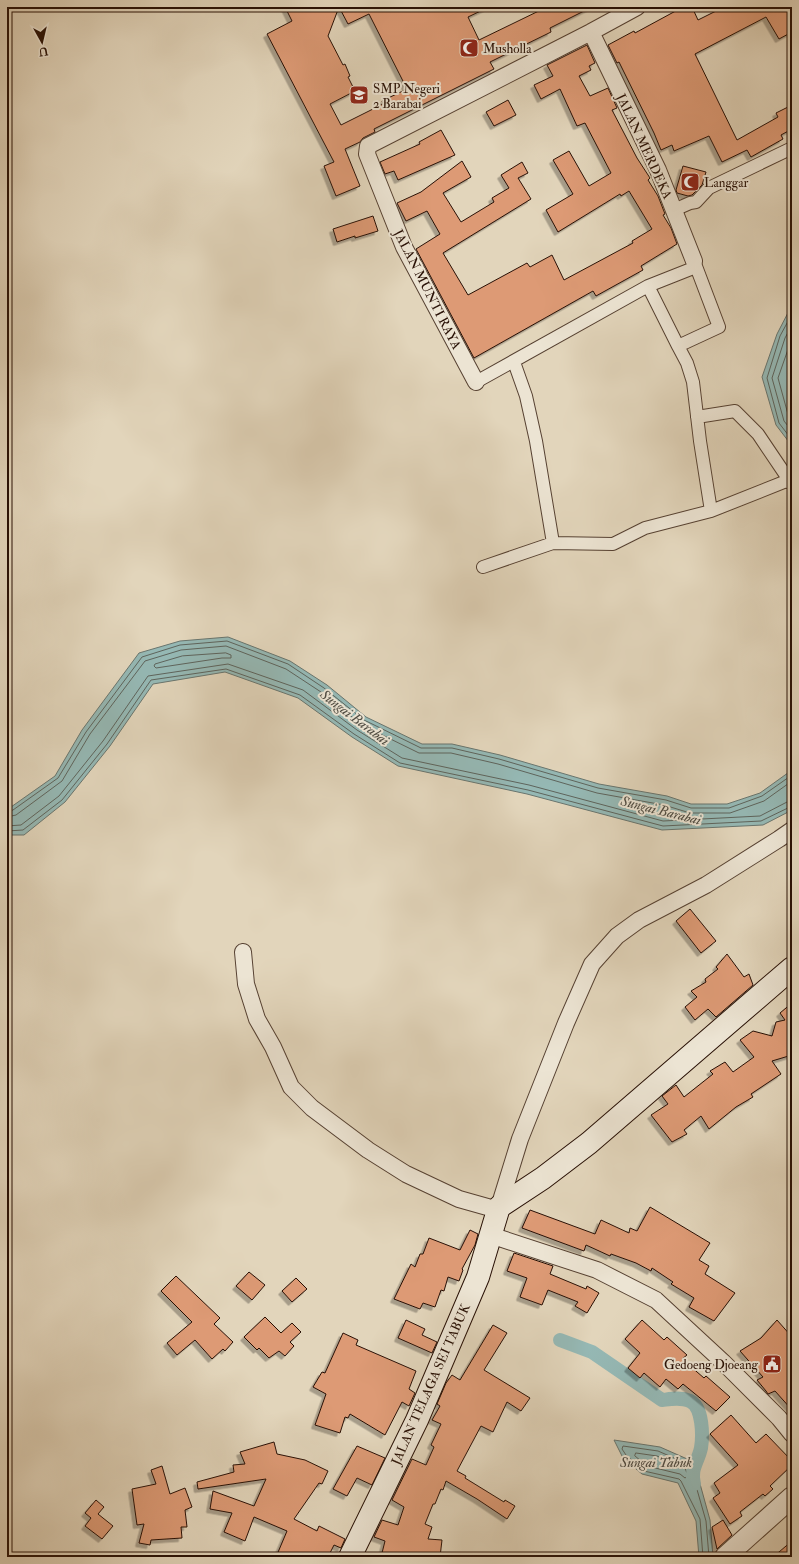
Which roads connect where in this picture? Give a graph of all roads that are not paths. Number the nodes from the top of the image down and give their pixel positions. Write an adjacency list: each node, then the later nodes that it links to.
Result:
1 (631, 8): 2 (street)
2 (591, 32): 4 (street, JALAN MERDEKA); 9 (street, JALAN MUNTI RAYA)
3 (792, 148): 4 (street)
4 (674, 210): 5 (street, JALAN MERDEKA)
5 (695, 264): 6 (street); 7 (street)
6 (648, 286): 7 (street); 8 (street)
7 (678, 346): 10 (street)
8 (514, 362): 9 (street); 13 (street)
9 (476, 382)
10 (697, 417): 11 (street); 12 (street)
11 (791, 479): 12 (street)
12 (711, 511): 13 (street)
13 (553, 543): 14 (street)
14 (483, 567)
15 (792, 830): 18 (street)
16 (243, 952): 18 (street)
17 (792, 968): 18 (main road)
18 (498, 1208): 19 (main road, JALAN TELAGA SEI TABUK)
19 (490, 1235): 20 (street); 22 (main road, JALAN TELAGA SEI TABUK)
20 (792, 1434)
21 (792, 1497): 23 (street)
22 (350, 1557)
23 (725, 1557)

